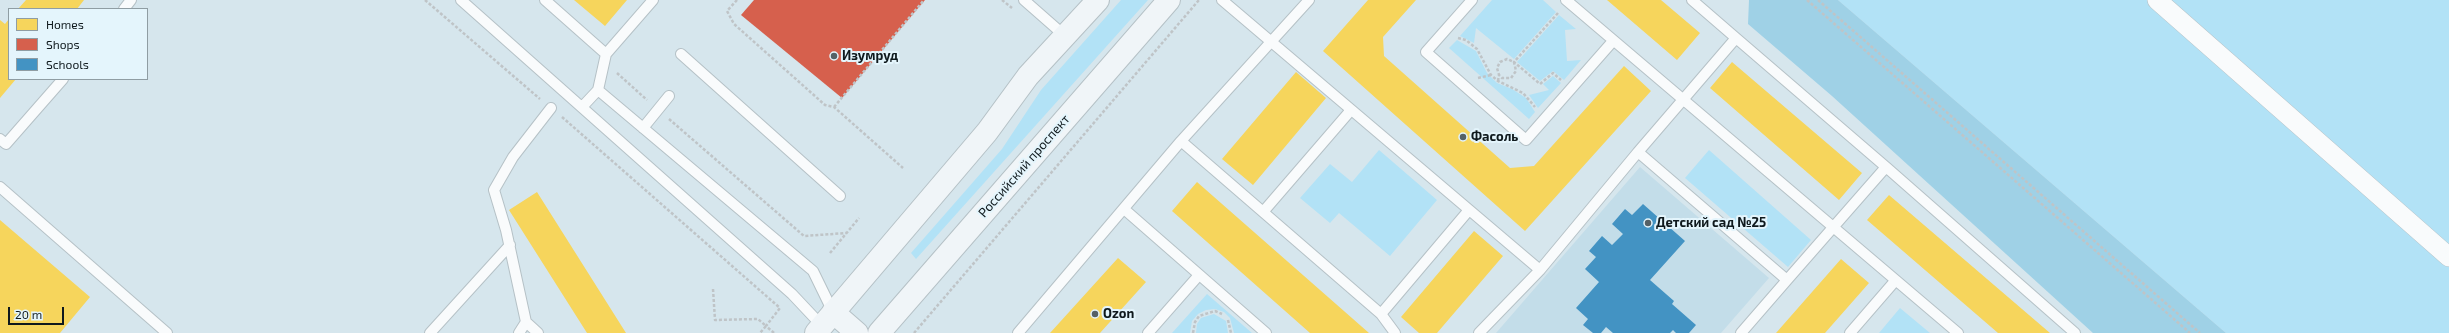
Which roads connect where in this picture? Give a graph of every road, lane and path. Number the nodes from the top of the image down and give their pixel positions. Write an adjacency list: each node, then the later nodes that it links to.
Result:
1 (131, 0): 20 (lane)
2 (425, 0): 37 (path)
3 (461, 0): 38 (lane)
4 (545, 0): 26 (lane)
5 (653, 0): 26 (lane)
6 (737, 0): 36 (path)
7 (924, 0): 36 (path)
8 (1024, 0): 21 (lane)
9 (1098, 0): 21 (main road)
10 (1169, 0): 75 (main road, Российский проспект)
11 (1199, 0): 76 (path)
12 (1222, 0): 24 (lane)
13 (1309, 0): 24 (lane)
14 (1472, 0): 23 (lane)
15 (1692, 0): 22 (lane)
16 (1807, 0): 88 (path)
17 (1818, 0): 89 (path)
18 (2157, 0): 58 (street)
19 (1567, 1): 25 (lane); 28 (path)
20 (125, 8)
21 (1065, 36): 67 (main road)
22 (1736, 38): 35 (lane); 46 (lane)
23 (1438, 39): 31 (path); 41 (lane)
24 (1271, 41): 40 (lane); 44 (lane)
25 (1614, 41): 32 (lane); 35 (lane)
26 (606, 54): 33 (lane); 39 (path)
27 (681, 54): 49 (lane)
28 (1514, 62): 29 (path); 29 (path); 32 (path)
29 (1499, 76): 31 (path)
30 (61, 80): 43 (lane)
31 (1498, 81): 41 (path)
32 (1571, 89): 41 (lane)
33 (598, 90): 38 (lane); 42 (lane)
34 (669, 96): 39 (lane)
35 (1684, 99): 45 (lane); 54 (lane)
36 (834, 106): 47 (path)
37 (551, 108): 56 (lane); 66 (path)
38 (582, 108): 67 (lane)
39 (658, 110): 42 (lane); 55 (path)
40 (1351, 110): 51 (lane); 52 (lane)
41 (1541, 123)
42 (643, 128): 67 (lane)
43 (0, 139)
44 (1181, 141): 50 (lane); 52 (lane)
45 (1638, 152): 59 (lane); 61 (lane)
46 (1886, 167): 54 (lane); 87 (lane)
47 (903, 168)
48 (0, 187): 68 (lane)
49 (840, 196)
50 (1124, 209): 60 (lane); 77 (lane)
51 (1469, 210): 59 (lane); 64 (lane)
52 (1263, 212): 64 (lane)
53 (859, 218): 55 (path)
54 (1834, 229): 61 (lane); 62 (lane)
55 (847, 233): 57 (path)
56 (510, 245): 65 (lane); 69 (lane)
57 (830, 253)
58 (2449, 257)
59 (1540, 270): 83 (lane)
60 (1199, 275): 78 (lane); 81 (lane)
61 (1787, 280): 84 (lane)
62 (1895, 281): 85 (lane); 86 (lane)
63 (712, 289): 66 (path)
64 (1381, 314): 82 (lane)
65 (526, 322): 70 (lane); 71 (lane)
66 (766, 326): 72 (path); 73 (path)
67 (825, 326): 74 (main road)
68 (167, 333)
69 (430, 333)
70 (520, 333)
71 (538, 333)
72 (760, 333)
73 (774, 333)
74 (857, 333)
75 (879, 333)
76 (914, 333)
77 (1018, 333)
78 (1148, 333)
79 (1193, 333): 80 (path)
80 (1231, 333)
81 (1266, 333)
82 (1395, 333)
83 (1479, 333)
84 (1741, 333)
85 (1850, 333)
86 (1958, 333)
87 (2075, 333)
88 (2190, 333)
89 (2200, 333)

